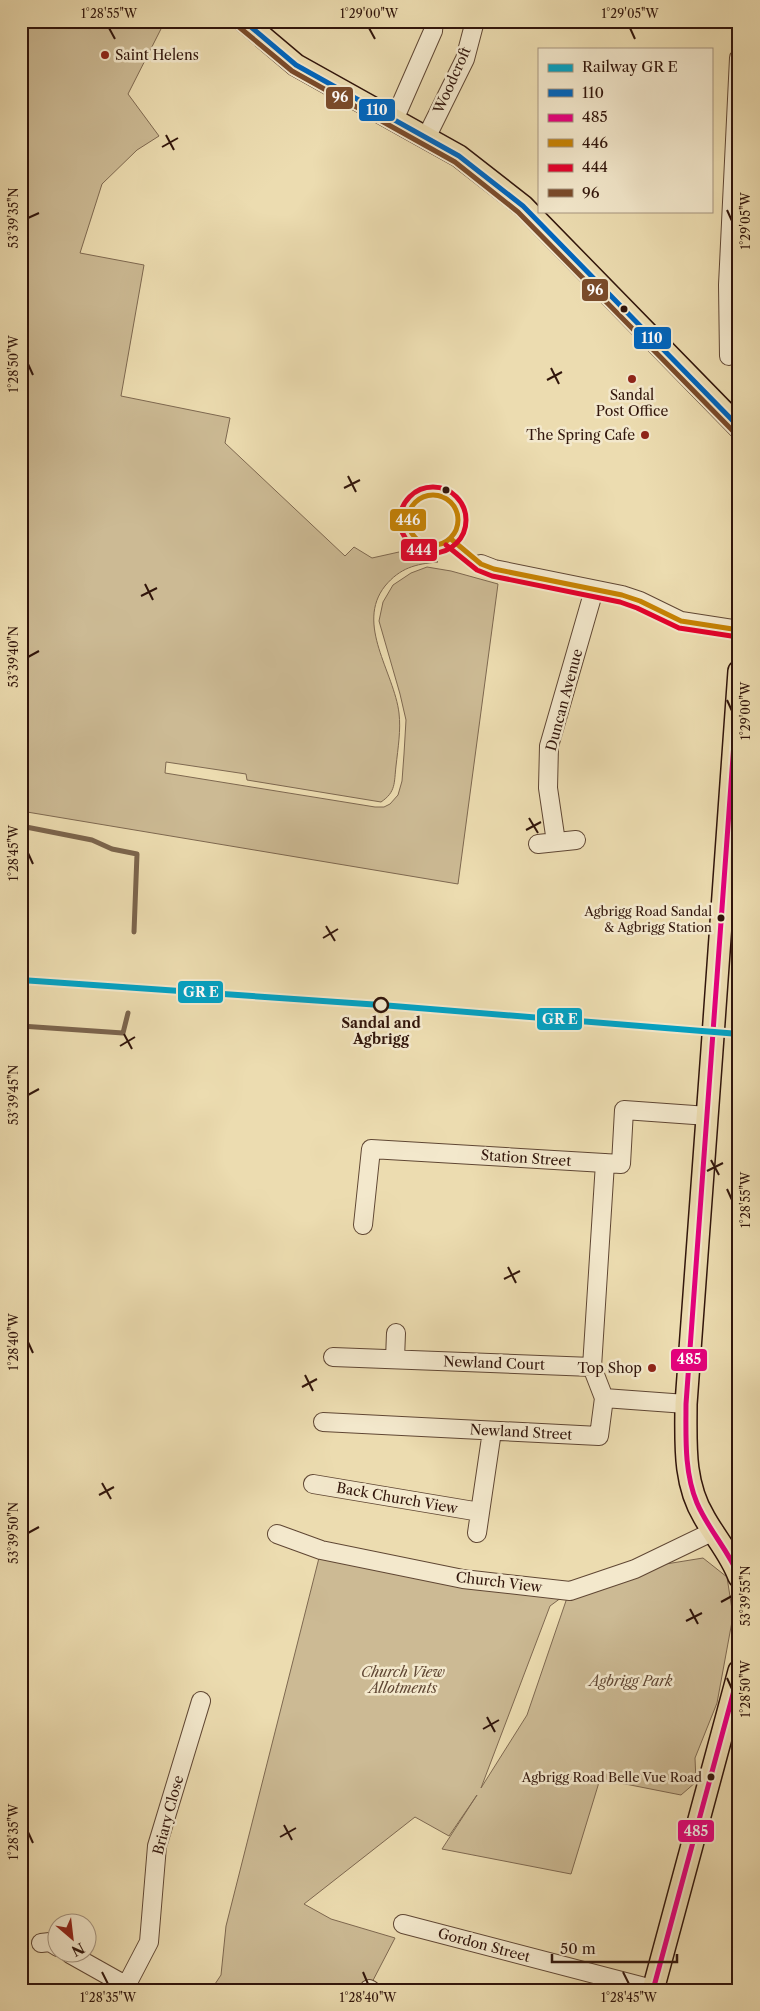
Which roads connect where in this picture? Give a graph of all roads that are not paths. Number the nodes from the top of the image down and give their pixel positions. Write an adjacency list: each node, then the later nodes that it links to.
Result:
1 (244, 21): 5 (main road)
2 (434, 21): 5 (street)
3 (475, 21): 6 (street, Woodcroft)
4 (739, 58): 7 (street)
5 (394, 120): 6 (main road)
6 (426, 138): 8 (main road)
7 (729, 356)
8 (739, 426)
9 (481, 564): 10 (street)
10 (594, 590): 11 (street); 13 (street, Duncan Avenue)
11 (739, 630)
12 (739, 671): 14 (main road)
13 (576, 840)
14 (708, 1116): 15 (street); 22 (main road)
15 (606, 1163): 16 (street, Station Street); 20 (street)
16 (363, 1225)
17 (396, 1333): 19 (street)
18 (333, 1357): 19 (street, Newland Court)
19 (395, 1359): 20 (street, Newland Court)
20 (592, 1367): 21 (street)
21 (604, 1398): 22 (street); 24 (street, Newland Street)
22 (686, 1404): 27 (main road)
23 (323, 1422): 24 (street, Newland Street)
24 (492, 1431): 26 (street)
25 (313, 1484): 26 (street, Back Church View)
26 (480, 1512): 28 (street)
27 (714, 1531): 29 (street, Church View); 30 (main road)
28 (477, 1533)
29 (278, 1534)
30 (739, 1577)
31 (739, 1671): 36 (main road)
32 (200, 1701): 35 (street, Briary Close)
33 (403, 1924): 36 (street, Gordon Street)
34 (86, 1964): 35 (street, Briary Close)
35 (125, 1988)
36 (654, 1990)

